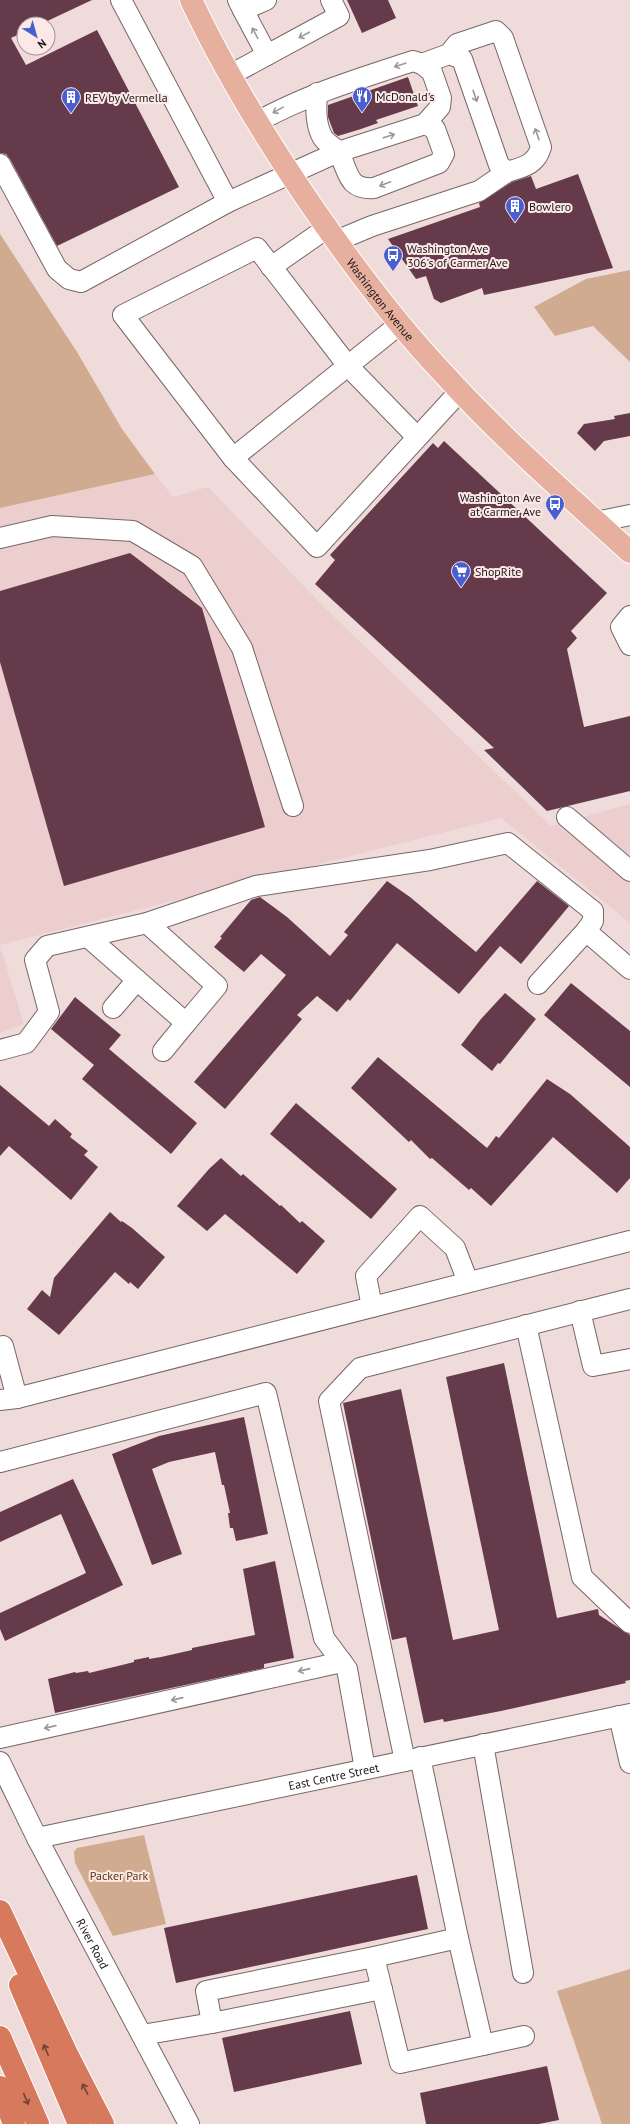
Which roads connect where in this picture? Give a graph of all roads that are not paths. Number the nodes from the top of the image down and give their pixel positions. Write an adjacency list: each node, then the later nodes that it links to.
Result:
1 (121, 0): 17 (street)
2 (191, 0): 9 (main road, Washington Avenue)
3 (266, 0): 4 (street)
4 (241, 5): 6 (street, one-way to 4)
5 (335, 8): 6 (street, one-way to 6)
6 (267, 55): 9 (street)
7 (456, 56): 8 (street); 15 (street, one-way to 15); 15 (street, one-way to 7)
8 (422, 64): 10 (street, one-way to 10); 12 (street)
9 (230, 75): 11 (main road, Washington Avenue)
10 (317, 93): 11 (street, one-way to 11); 13 (street)
11 (257, 122): 16 (main road, Washington Avenue)
12 (425, 124): 13 (street, one-way to 12); 13 (street, one-way to 13)
13 (338, 152): 16 (street)
14 (0, 164): 17 (street)
15 (507, 172): 18 (street)
16 (290, 174): 17 (street); 18 (main road, Washington Avenue)
17 (228, 202)
18 (332, 234): 19 (street); 20 (main road, Washington Avenue)
19 (271, 267): 21 (street); 24 (street)
20 (400, 324): 21 (street); 22 (main road, Washington Avenue)
21 (348, 366): 23 (street); 24 (street)
22 (460, 391): 23 (street); 26 (main road, Washington Avenue)
23 (418, 437): 24 (street)
24 (233, 458)
25 (630, 515): 26 (street)
26 (596, 522): 28 (main road, Washington Avenue)
27 (0, 538): 31 (street)
28 (630, 552)
29 (630, 616): 30 (street)
30 (630, 646)
31 (293, 806)
32 (567, 817): 33 (street)
33 (630, 871)
34 (147, 923): 35 (street); 36 (street); 41 (street)
35 (586, 931): 37 (street); 39 (street)
36 (88, 936): 38 (street); 42 (street)
37 (630, 969)
38 (137, 980): 40 (street); 41 (street)
39 (538, 984)
40 (113, 1008)
41 (186, 1023): 43 (street)
42 (0, 1050)
43 (163, 1051)
44 (630, 1241): 45 (street)
45 (468, 1282): 47 (street); 47 (street)
46 (630, 1298): 48 (street)
47 (372, 1307): 52 (street)
48 (580, 1311): 49 (street); 51 (street)
49 (526, 1325): 54 (street); 59 (street)
50 (0, 1347): 52 (street)
51 (630, 1359)
52 (8, 1399)
53 (0, 1462): 55 (street)
54 (630, 1623)
55 (342, 1662): 57 (street, one-way to 57); 62 (street)
56 (625, 1715): 58 (street, East Centre Street); 61 (street)
57 (0, 1738)
58 (483, 1744): 59 (street, East Centre Street); 68 (street)
59 (412, 1759): 62 (street, East Centre Street); 66 (street)
60 (0, 1762): 63 (street, River Road)
61 (630, 1763)
62 (365, 1769): 63 (street, East Centre Street)
63 (37, 1838): 71 (street, River Road)
64 (0, 1911): 79 (highway, one-way to 64)
65 (0, 1935): 78 (highway, one-way to 65)
66 (458, 1938): 67 (street); 74 (street)
67 (374, 1957): 69 (street); 70 (street)
68 (523, 1973)
69 (382, 1989): 70 (street); 74 (street)
70 (212, 2023): 71 (street)
71 (142, 2034): 80 (street, River Road)
72 (524, 2036): 74 (street)
73 (0, 2037): 77 (highway, one-way to 77)
74 (483, 2045)
75 (0, 2087): 76 (highway)
76 (14, 2124)
77 (38, 2124)
78 (79, 2124)
79 (103, 2124)
80 (189, 2124)

